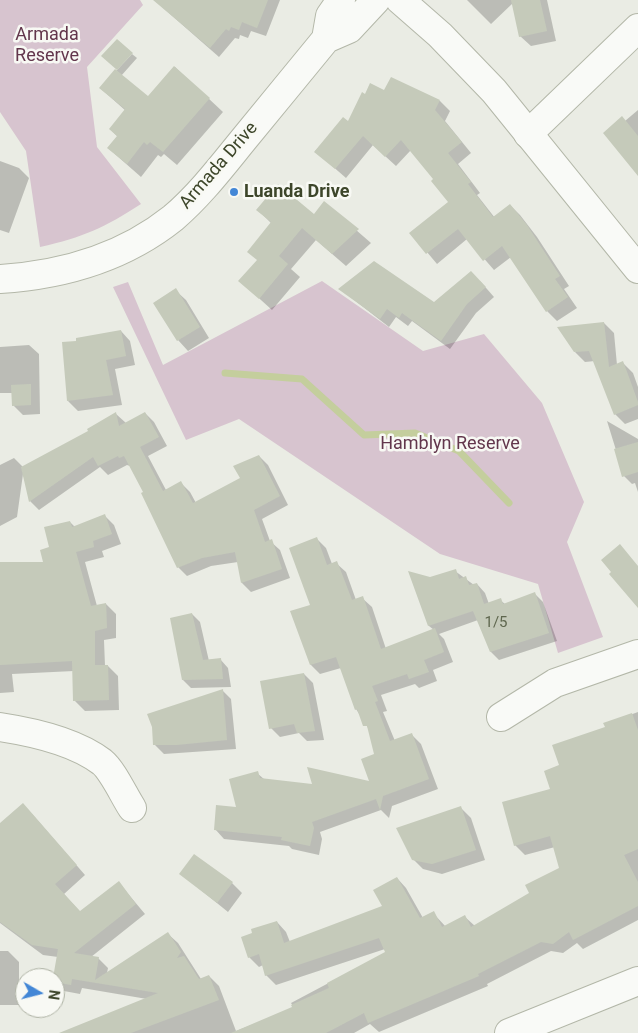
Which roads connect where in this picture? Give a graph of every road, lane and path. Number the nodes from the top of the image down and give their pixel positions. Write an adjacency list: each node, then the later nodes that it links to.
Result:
1 (341, 0): 5 (street, Armada Drive)
2 (376, 0): 5 (street, Armada Drive)
3 (400, 0): 6 (street)
4 (638, 28): 6 (street)
5 (326, 39): 8 (street, Armada Drive)
6 (528, 134): 7 (street)
7 (638, 269)
8 (0, 279)
9 (638, 654): 10 (street)
10 (501, 716)
11 (0, 727): 12 (street)
12 (132, 808)
13 (638, 981): 14 (street)
14 (509, 1033)

